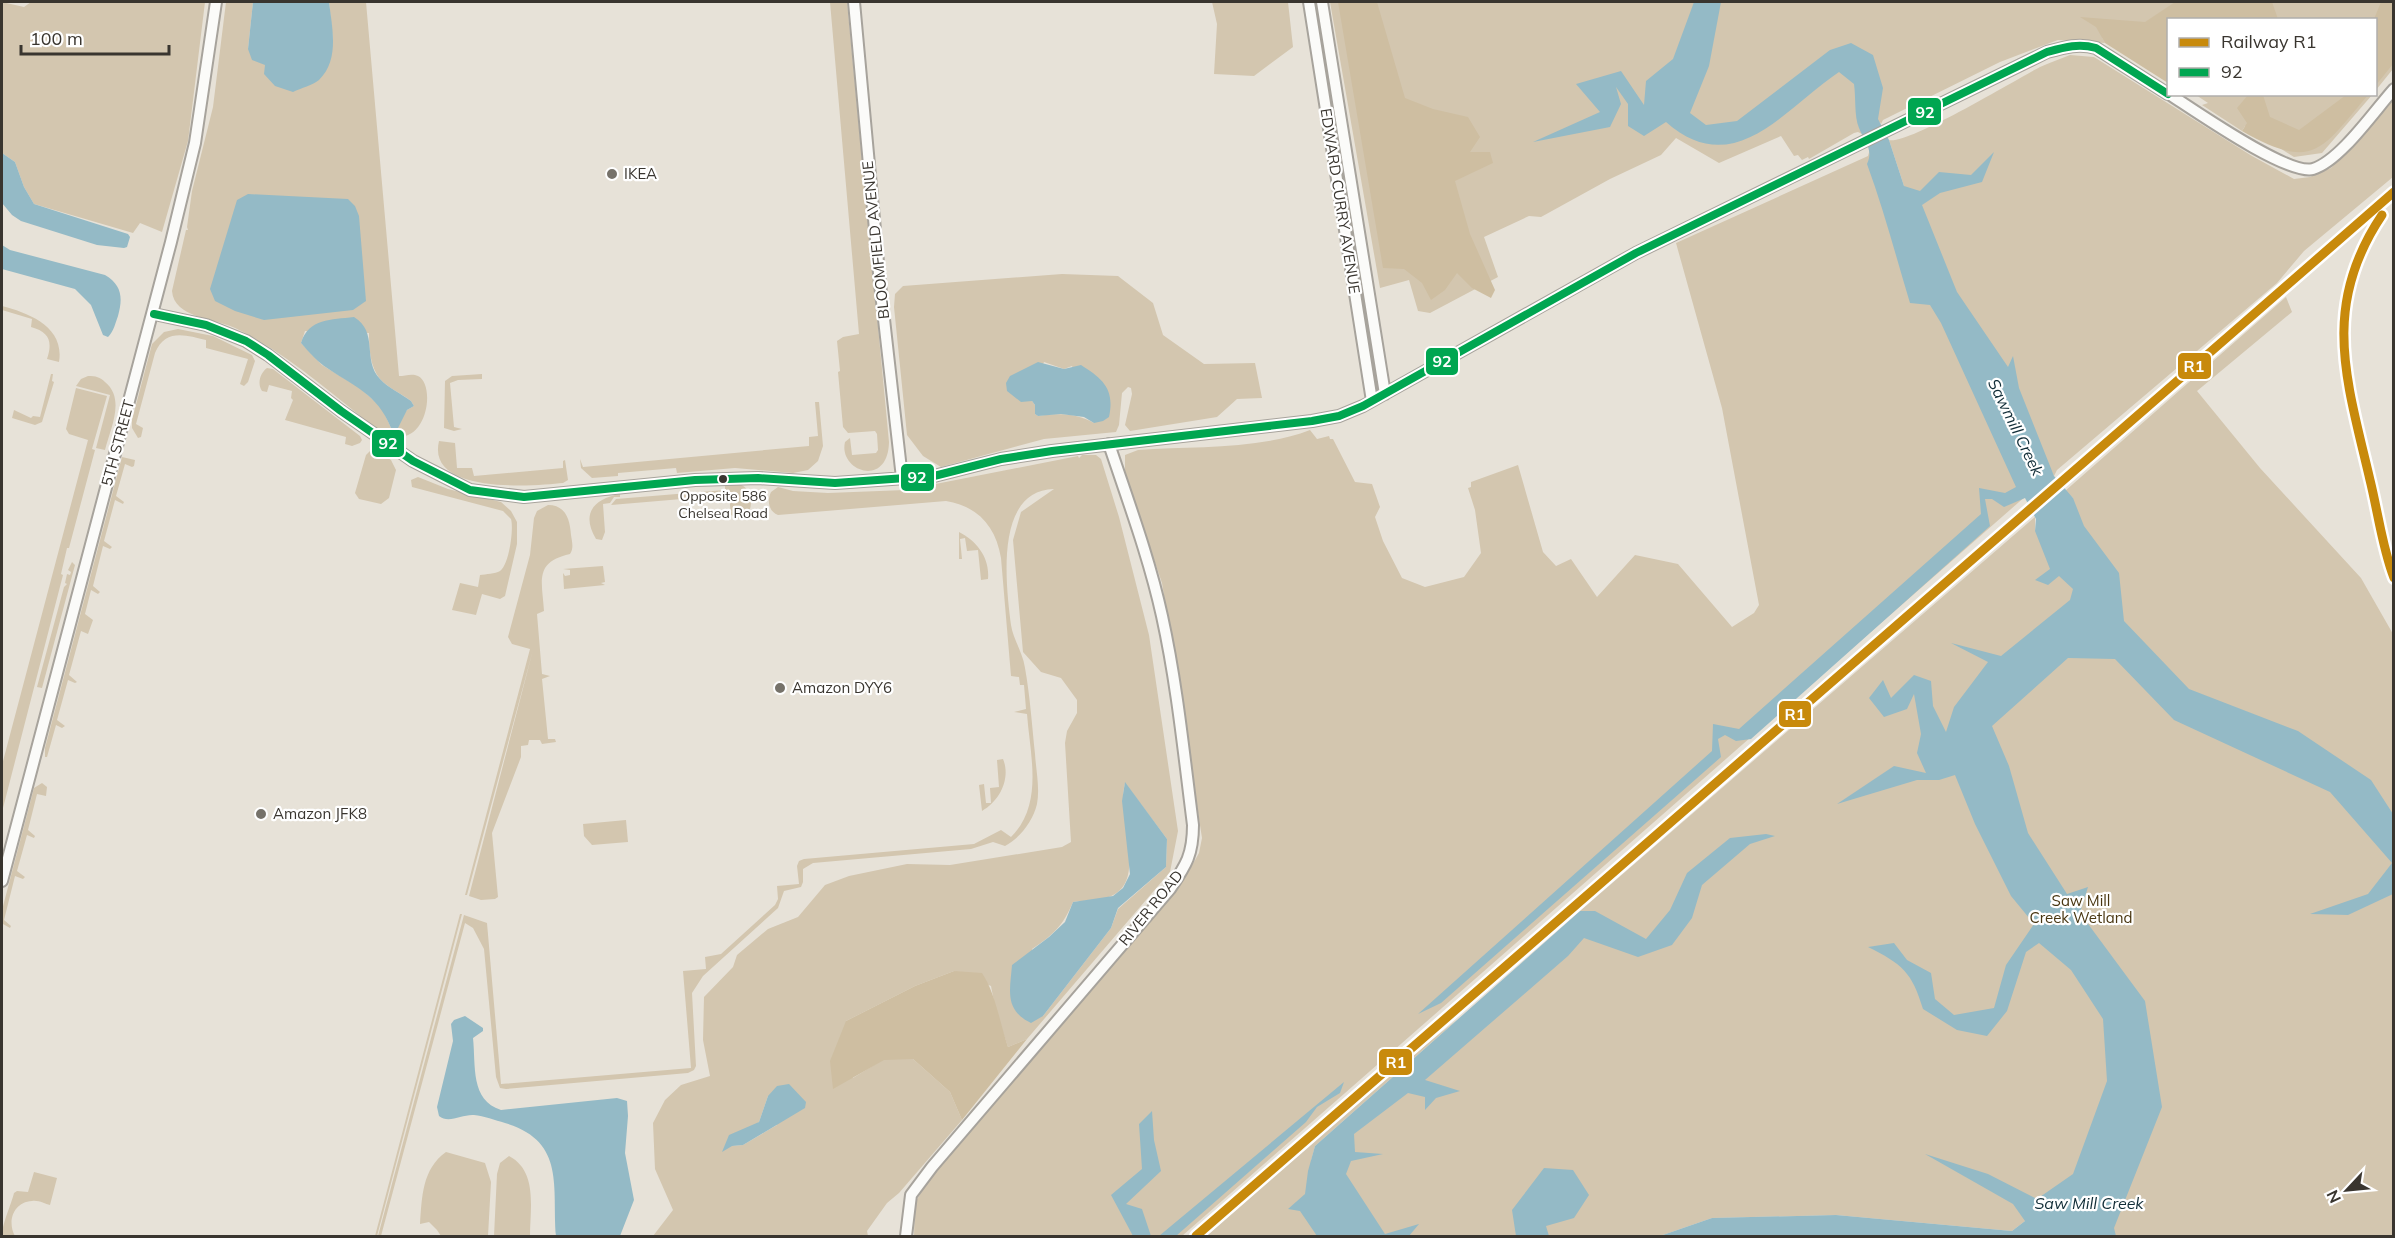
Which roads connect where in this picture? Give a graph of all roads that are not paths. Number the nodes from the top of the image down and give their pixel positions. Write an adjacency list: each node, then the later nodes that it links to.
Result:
1 (216, 2): 10 (street, 5TH STREET)
2 (854, 2): 14 (street, BLOOMFIELD AVENUE)
3 (1308, 2): 9 (street, EDWARD CURRY AVENUE)
4 (1323, 2): 8 (street, EDWARD CURRY AVENUE)
5 (2394, 88): 7 (street)
6 (2167, 93): 11 (street)
7 (2172, 96)
8 (1357, 219): 9 (street); 11 (street, EDWARD CURRY AVENUE)
9 (1343, 221): 12 (street, EDWARD CURRY AVENUE)
10 (154, 314): 14 (street); 15 (street, 5TH STREET)
11 (1385, 394): 12 (street)
12 (1372, 401): 13 (street)
13 (1109, 444): 14 (street); 16 (street, RIVER ROAD)
14 (902, 478)
15 (2, 881)
16 (906, 1236)

